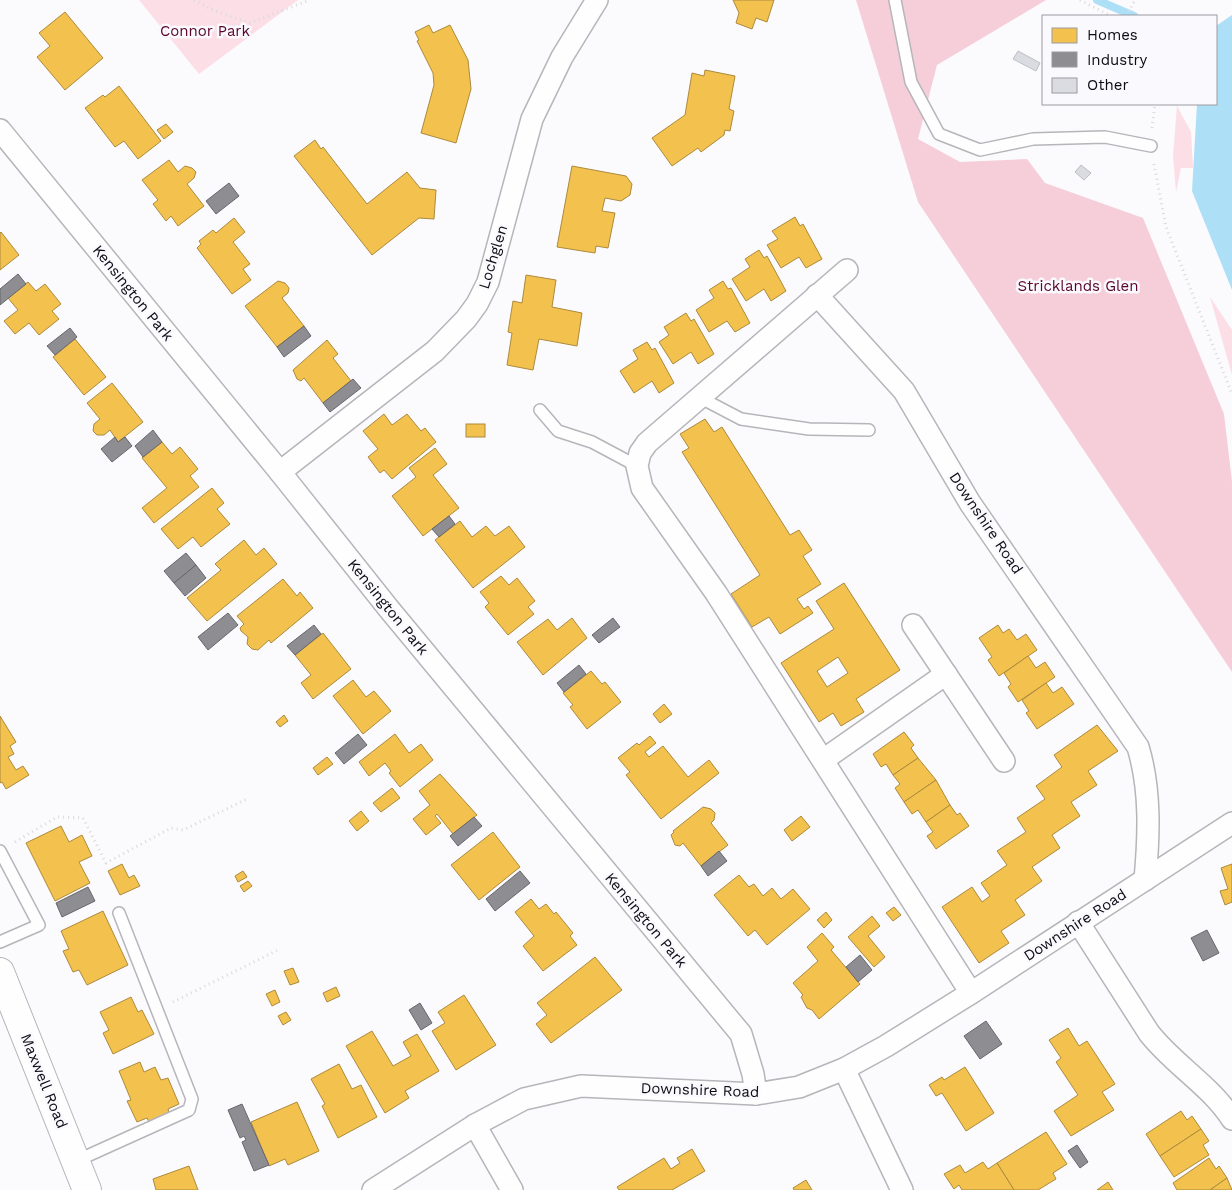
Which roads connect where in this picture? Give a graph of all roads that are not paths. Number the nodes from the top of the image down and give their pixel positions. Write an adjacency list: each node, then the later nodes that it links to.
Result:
1 (597, 0): 11 (street, Lochglen)
2 (895, 0): 4 (lane)
3 (0, 130): 11 (street, Kensington Park)
4 (1151, 146)
5 (847, 270): 6 (street)
6 (817, 295): 7 (street); 18 (street, Downshire Road)
7 (699, 397): 9 (lane); 10 (street)
8 (540, 410): 10 (lane)
9 (869, 430)
10 (637, 466): 14 (street)
11 (280, 472): 25 (street, Kensington Park)
12 (913, 625): 13 (street)
13 (946, 674): 14 (street); 15 (street)
14 (823, 760): 23 (street)
15 (1004, 760)
16 (1232, 823): 18 (street, Downshire Road)
17 (0, 850): 21 (lane)
18 (1145, 880): 20 (street, Downshire Road)
19 (118, 913): 28 (lane)
20 (1078, 922): 23 (street, Downshire Road); 26 (street)
21 (0, 942)
22 (0, 972): 28 (street, Maxwell Road)
23 (971, 993): 24 (street, Downshire Road)
24 (844, 1069): 25 (street, Downshire Road); 32 (street)
25 (756, 1094): 27 (street, Downshire Road)
26 (1232, 1119)
27 (474, 1125): 30 (street, Downshire Road); 31 (street)
28 (76, 1161): 29 (street, Maxwell Road)
29 (87, 1190)
30 (373, 1190)
31 (512, 1190)
32 (902, 1190)

